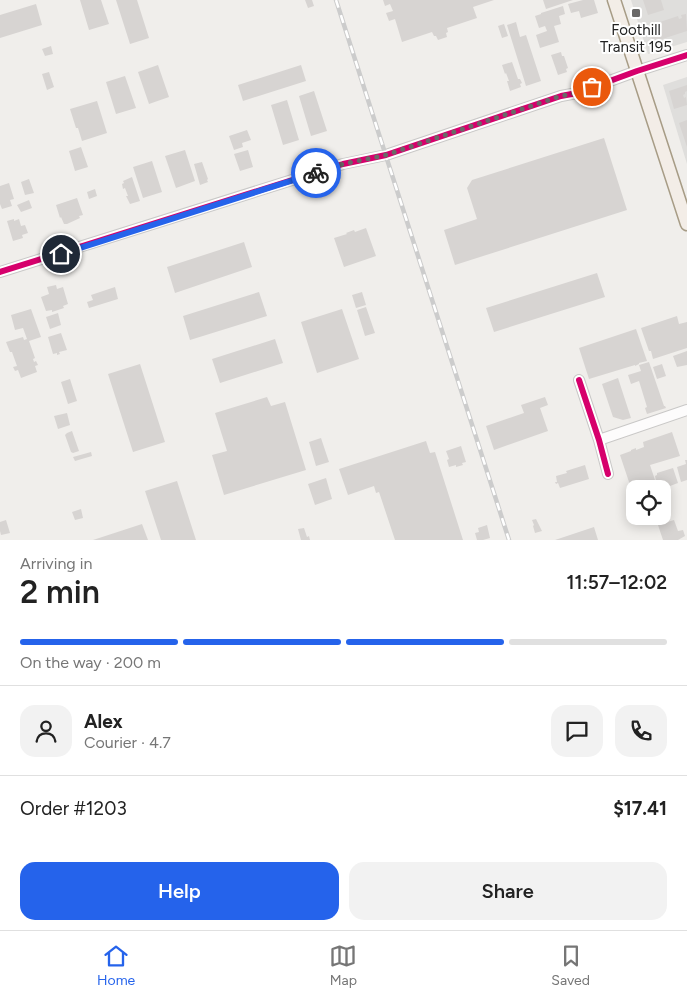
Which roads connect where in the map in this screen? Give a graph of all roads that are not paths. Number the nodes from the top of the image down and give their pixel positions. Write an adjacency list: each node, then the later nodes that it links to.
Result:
1 (614, 0): 3 (main road)
2 (687, 55): 3 (street)
3 (637, 71): 4 (main road); 5 (street)
4 (687, 224)
5 (0, 272)
6 (579, 380): 8 (street)
7 (687, 410): 8 (street)
8 (599, 440): 9 (street)
9 (608, 474)

